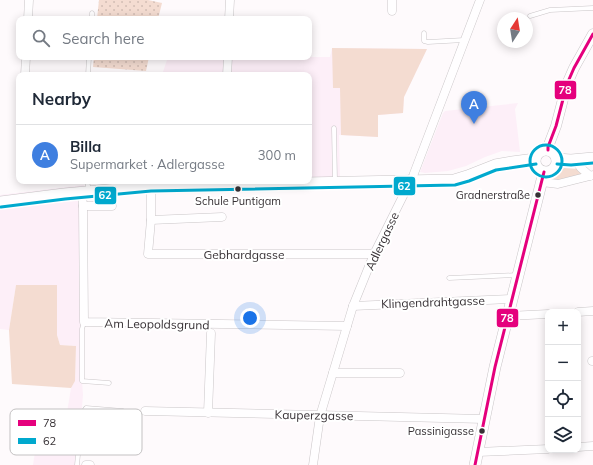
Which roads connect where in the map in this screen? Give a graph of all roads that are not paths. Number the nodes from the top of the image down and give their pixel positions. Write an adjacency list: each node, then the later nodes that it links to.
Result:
1 (29, 0): 8 (street)
2 (230, 0): 9 (street)
3 (392, 0): 6 (street)
4 (480, 0): 12 (street, Adlergasse)
5 (593, 8): 7 (lane)
6 (392, 11)
7 (533, 15)
8 (28, 16)
9 (230, 16)
10 (424, 33): 12 (lane)
11 (593, 34): 20 (street)
12 (465, 40): 27 (street, Adlergasse)
13 (26, 60): 16 (street)
14 (89, 60): 17 (lane)
15 (228, 60): 18 (street)
16 (25, 72)
17 (88, 72)
18 (227, 72)
19 (334, 128): 29 (lane)
20 (548, 150): 22 (main road); 23 (main road)
21 (593, 158): 24 (main road)
22 (535, 159): 26 (main road); 27 (main road)
23 (558, 160): 24 (main road); 26 (main road)
24 (575, 160): 25 (street)
25 (592, 175): 26 (street)
26 (543, 177): 39 (main road)
27 (411, 181): 29 (main road); 38 (street, Adlergasse)
28 (312, 182): 29 (main road)
29 (335, 182)
30 (199, 184): 31 (main road)
31 (151, 186): 32 (main road); 37 (street, Gebhardgasse)
32 (86, 189): 33 (main road); 34 (street)
33 (0, 202)
34 (83, 206): 35 (street); 47 (street)
35 (112, 206)
36 (222, 217): 37 (street)
37 (151, 220): 38 (street, Gebhardgasse)
38 (374, 254): 42 (street, Adlergasse)
39 (518, 275): 40 (lane); 41 (main road)
40 (449, 278)
41 (512, 299): 42 (street, Klingendrahtgasse); 46 (main road)
42 (353, 306): 48 (street, Adlergasse)
43 (581, 312): 44 (street)
44 (593, 312)
45 (545, 314): 46 (street)
46 (508, 316): 58 (main road)
47 (84, 322): 48 (street, Am Leopoldsgrund); 52 (lane)
48 (347, 326): 50 (street, Adlergasse)
49 (211, 333): 56 (street)
50 (333, 373): 51 (street); 57 (street, Adlergasse)
51 (400, 373)
52 (109, 382)
53 (85, 409): 54 (lane)
54 (99, 409)
55 (144, 411): 56 (street, Kauperzgasse)
56 (208, 413): 57 (street, Kauperzgasse)
57 (320, 416): 58 (street, Kauperzgasse); 67 (street, Adlergasse)
58 (484, 419): 62 (main road)
59 (593, 446): 60 (street)
60 (581, 447)
61 (545, 448): 62 (street)
62 (478, 452): 68 (main road)
63 (78, 455): 64 (lane)
64 (77, 465)
65 (86, 465): 66 (street)
66 (90, 465)
67 (313, 465)
68 (475, 465)

